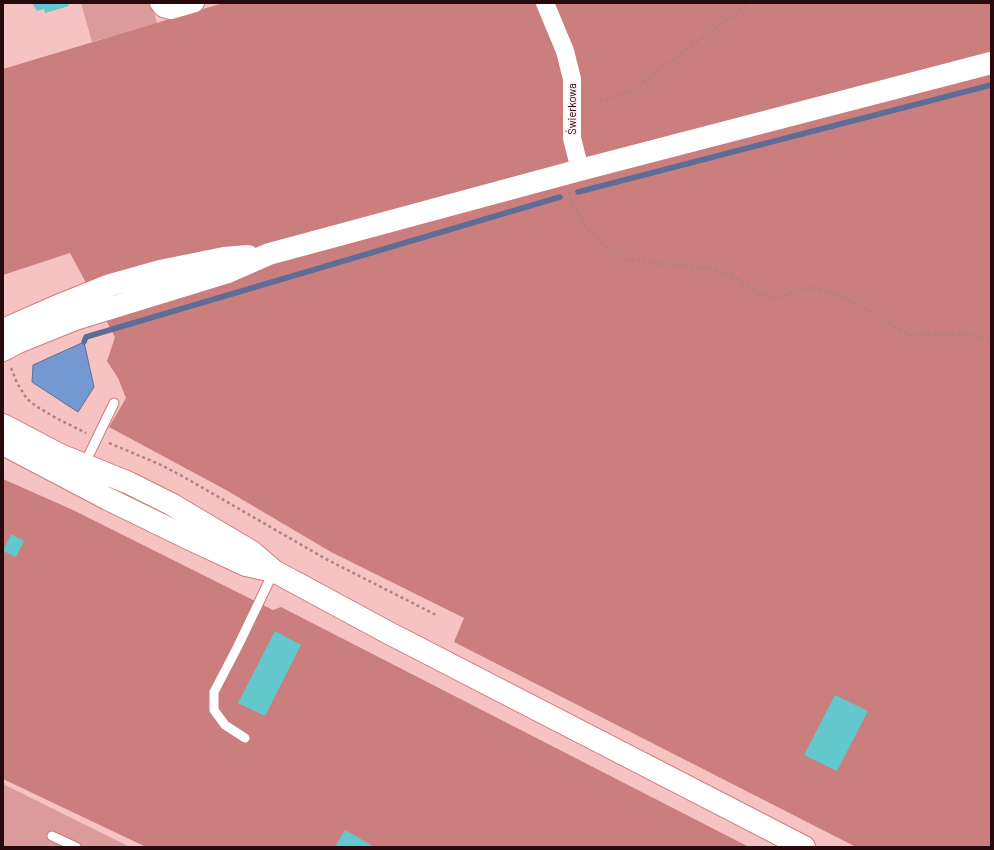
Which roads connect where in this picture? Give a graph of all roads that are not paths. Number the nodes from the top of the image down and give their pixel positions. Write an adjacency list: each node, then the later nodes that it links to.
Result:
1 (158, 3): 2 (street)
2 (195, 3)
3 (545, 3): 5 (street, Świerkowa)
4 (991, 63): 5 (main road)
5 (580, 170): 6 (main road)
6 (269, 254): 7 (main road); 8 (main road)
7 (3, 330)
8 (6, 357)
9 (114, 403): 12 (lane)
10 (3, 425): 12 (main road)
11 (3, 444): 13 (main road)
12 (84, 465): 13 (main road)
13 (274, 571): 14 (lane); 17 (main road)
14 (245, 738)
15 (52, 836): 16 (lane)
16 (76, 847)
17 (804, 847)

